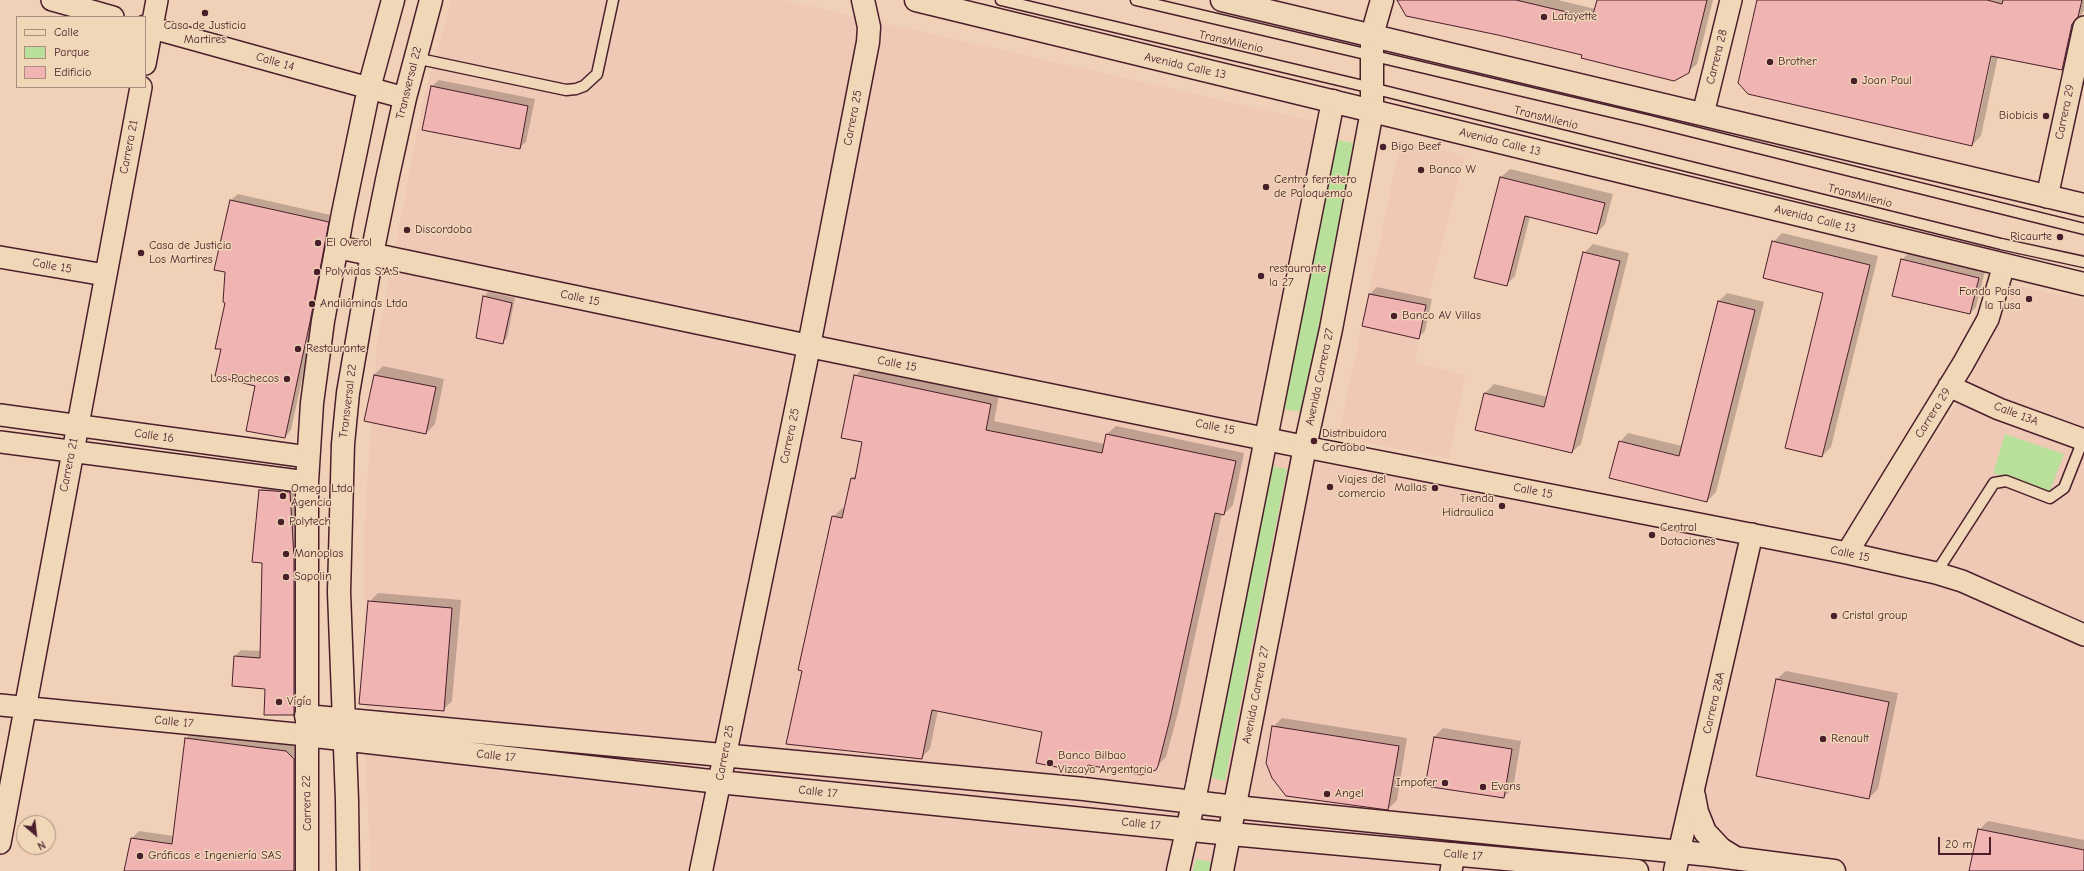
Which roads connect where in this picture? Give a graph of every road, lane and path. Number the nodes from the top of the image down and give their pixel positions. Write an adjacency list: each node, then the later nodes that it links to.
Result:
1 (52, 0): 13 (street)
2 (157, 0): 14 (street)
3 (393, 0): 20 (street)
4 (431, 0): 18 (street, Transversal 22)
5 (613, 0): 18 (lane)
6 (863, 0): 36 (street, Carrera 25)
7 (916, 0): 23 (street, Avenida Calle 13)
8 (1001, 0): 21 (lane, TransMilenio)
9 (1136, 0): 16 (lane, TransMilenio)
10 (1222, 0): 16 (street)
11 (1382, 0): 16 (street, Avenida Carrera 27)
12 (1731, 0): 25 (street, Carrera 28)
13 (109, 16)
14 (148, 27): 17 (street); 20 (street, Calle 14)
15 (2084, 27): 26 (street, Carrera 29)
16 (1372, 46): 21 (street, Avenida Carrera 27); 25 (street); 28 (lane, TransMilenio)
17 (146, 52)
18 (415, 58): 22 (street, Transversal 22)
19 (141, 88): 34 (street, Carrera 21)
20 (369, 88): 22 (street, Calle 14); 29 (street)
21 (1372, 88): 24 (street, Avenida Carrera 27); 32 (lane, TransMilenio)
22 (405, 98): 30 (street, Transversal 22)
23 (1333, 101): 24 (street, Avenida Calle 13); 40 (street)
24 (1372, 111): 33 (street, Avenida Calle 13); 43 (street, Avenida Carrera 27)
25 (1703, 114): 26 (street)
26 (2047, 197): 27 (street)
27 (2084, 205)
28 (2084, 229)
29 (337, 248): 30 (street, Calle 15); 45 (street)
30 (372, 254): 36 (street, Calle 15); 54 (street, Transversal 22)
31 (0, 257): 34 (street, Calle 15)
32 (2084, 262)
33 (2004, 266): 35 (street, Avenida Calle 13); 37 (street, Carrera 29)
34 (105, 276): 39 (street, Carrera 21)
35 (2084, 284)
36 (809, 346): 40 (street, Calle 15); 55 (street, Carrera 25)
37 (1950, 386): 41 (street, Calle 13A); 48 (street, Carrera 29)
38 (0, 415): 39 (street, Calle 16)
39 (77, 425): 44 (street, Carrera 21); 45 (street, Calle 16)
40 (1267, 438): 43 (street, Calle 15); 58 (street)
41 (2084, 440): 49 (lane)
42 (0, 442): 44 (street)
43 (1305, 447): 47 (street, Calle 15); 59 (street, Avenida Carrera 27)
44 (72, 451): 46 (street); 52 (street, Carrera 21)
45 (308, 457): 46 (street)
46 (307, 482): 53 (street)
47 (1752, 534): 48 (street, Calle 15); 57 (street, Carrera 28A)
48 (1848, 552): 49 (street, Calle 15)
49 (1936, 573): 50 (street, Calle 15)
50 (2084, 635)
51 (0, 705): 52 (street, Calle 17)
52 (25, 707): 53 (street, Calle 17); 62 (street, Carrera 21)
53 (306, 726): 54 (street, Calle 17); 66 (street, Carrera 22)
54 (344, 729): 55 (street, Calle 17); 56 (street, Calle 17); 67 (street)
55 (724, 756): 56 (street, Carrera 25); 58 (street, Calle 17)
56 (719, 782): 60 (street, Calle 17); 68 (street, Carrera 25)
57 (1694, 796): 63 (street); 64 (street, Carrera 28A)
58 (1194, 801): 59 (street, Calle 17); 60 (street)
59 (1235, 807): 61 (street, Avenida Carrera 27); 64 (street, Calle 17)
60 (1187, 829): 61 (street, Calle 17); 69 (street)
61 (1231, 834): 65 (street, Calle 17); 70 (street, Avenida Carrera 27)
62 (0, 843)
63 (1735, 858): 64 (street, Calle 17); 72 (street, Calle 17)
64 (1677, 861)
65 (1452, 863): 71 (street, Calle 17)
66 (307, 871)
67 (348, 871)
68 (701, 871)
69 (1178, 871)
70 (1222, 871)
71 (1637, 871)
72 (1834, 871)

